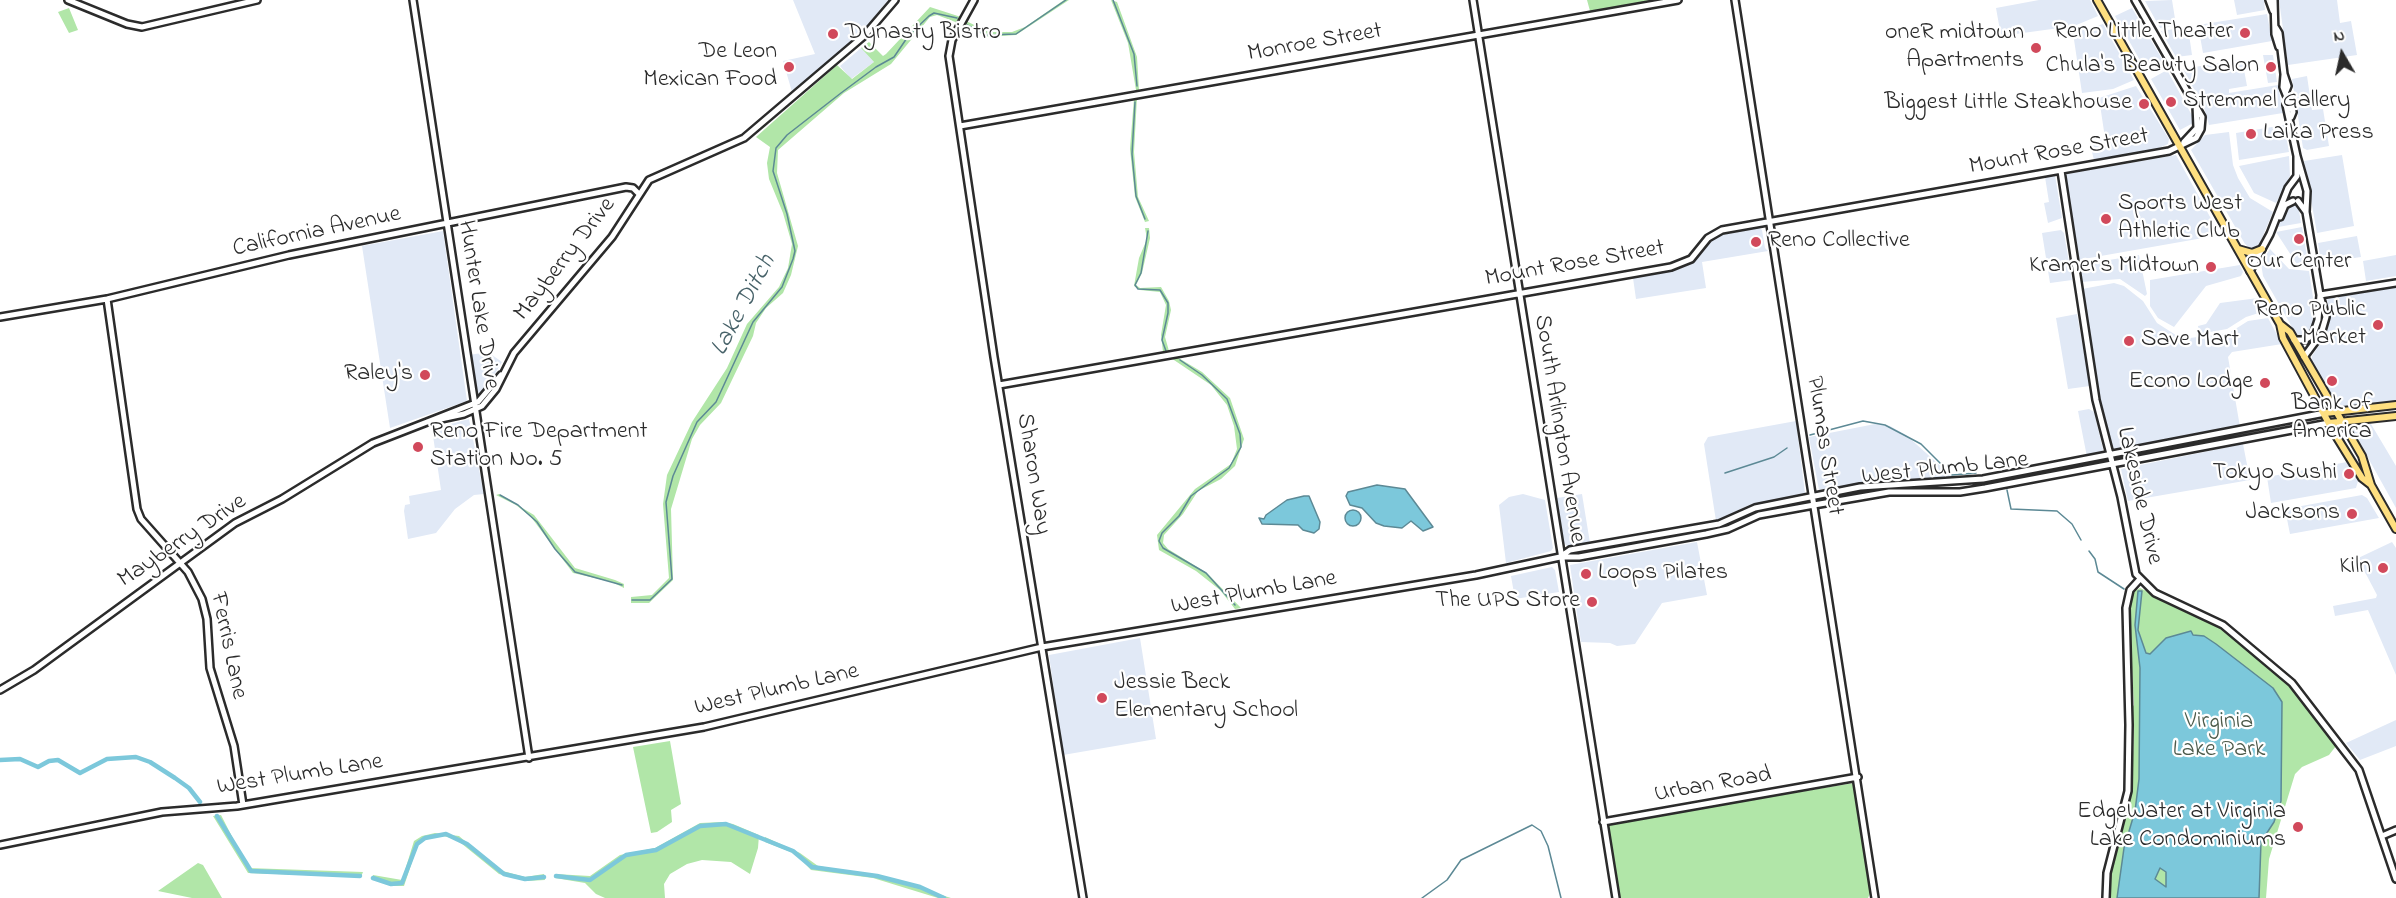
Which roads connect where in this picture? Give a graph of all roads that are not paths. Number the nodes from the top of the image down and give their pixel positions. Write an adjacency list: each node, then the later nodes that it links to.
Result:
1 (68, 0): 2 (street)
2 (257, 0)
3 (413, 0): 27 (street, Hunter Lake Drive)
4 (895, 0): 21 (street, Mayberry Drive)
5 (974, 0): 15 (street, Sharon Way)
6 (1473, 0): 14 (street, South Arlington Avenue)
7 (1678, 0): 14 (street, Monroe Street)
8 (1735, 0): 26 (street, Plumas Street)
9 (2097, 0): 16 (main road)
10 (2135, 0): 16 (street)
11 (2269, 0): 13 (street)
12 (2274, 0): 13 (street)
13 (2273, 11): 17 (street)
14 (1478, 34): 15 (street, Monroe Street); 33 (street, South Arlington Avenue)
15 (960, 126): 41 (street, Sharon Way)
16 (2180, 146): 18 (street, Mount Rose Street); 29 (main road)
17 (2297, 156): 19 (street); 20 (street)
18 (2061, 171): 26 (street, Mount Rose Street); 49 (street, Lakeside Drive)
19 (2291, 183): 20 (street); 22 (street)
20 (2305, 186): 23 (street)
21 (639, 194): 27 (street, California Avenue); 40 (street, Mayberry Drive)
22 (2287, 194): 24 (street); 28 (street)
23 (2306, 196): 24 (street); 25 (street)
24 (2296, 201): 25 (street); 28 (street)
25 (2306, 212): 34 (street)
26 (1768, 222): 33 (street, Mount Rose Street); 52 (street, Plumas Street)
27 (447, 225): 35 (street, California Avenue); 42 (street, Hunter Lake Drive)
28 (2274, 225): 30 (street)
29 (2238, 249): 30 (main road); 31 (main road)
30 (2262, 249): 31 (street)
31 (2250, 271): 37 (main road)
32 (2396, 283): 34 (street)
33 (1518, 294): 41 (street, Mount Rose Street); 55 (street, South Arlington Avenue)
34 (2319, 295): 38 (street); 39 (street)
35 (107, 299): 36 (street, California Avenue); 56 (street, Ferris Lane)
36 (0, 317)
37 (2280, 324): 38 (main road); 46 (main road)
38 (2294, 339): 39 (main road)
39 (2304, 357): 46 (main road)
40 (501, 375): 43 (street, Mayberry Drive); 45 (street, Mayberry Drive)
41 (999, 385): 58 (street, Sharon Way)
42 (471, 388): 43 (street); 45 (street, Hunter Lake Drive)
43 (488, 391): 45 (street, Mayberry Drive)
44 (2396, 405): 46 (main road)
45 (474, 407): 56 (street, Mayberry Drive); 60 (street, Hunter Lake Drive)
46 (2330, 413): 48 (main road); 48 (main road); 49 (street, West Plumb Lane)
47 (2396, 416): 48 (main road)
48 (2335, 422): 50 (street, West Plumb Lane); 51 (main road); 51 (main road)
49 (2110, 456): 50 (street, Lakeside Drive); 52 (street, West Plumb Lane)
50 (2113, 465): 53 (street, West Plumb Lane); 57 (street, Lakeside Drive)
51 (2372, 485): 54 (main road)
52 (1813, 496): 53 (street, Plumas Street); 55 (street, West Plumb Lane)
53 (1814, 505): 55 (street, West Plumb Lane); 61 (street, Plumas Street)
54 (2396, 529)
55 (1560, 556): 58 (street, West Plumb Lane); 65 (street, South Arlington Avenue)
56 (180, 562): 59 (street, Mayberry Drive); 64 (street, Ferris Lane)
57 (2140, 579): 67 (street); 73 (street, Lakeside Drive)
58 (1042, 647): 60 (street, West Plumb Lane); 70 (street, Sharon Way)
59 (0, 690)
60 (529, 758): 64 (street, West Plumb Lane)
61 (1858, 777): 62 (street, Urban Road); 63 (street, Plumas Street)
62 (1829, 783): 63 (street, Urban Road); 65 (street, Urban Road)
63 (1859, 786): 72 (street, Plumas Street)
64 (243, 805): 68 (street, West Plumb Lane)
65 (1603, 822): 71 (street, South Arlington Avenue)
66 (2396, 830): 67 (street)
67 (2382, 836): 69 (street)
68 (0, 845)
69 (2396, 879)
70 (1083, 898)
71 (1616, 898)
72 (1875, 898)
73 (2106, 898)

